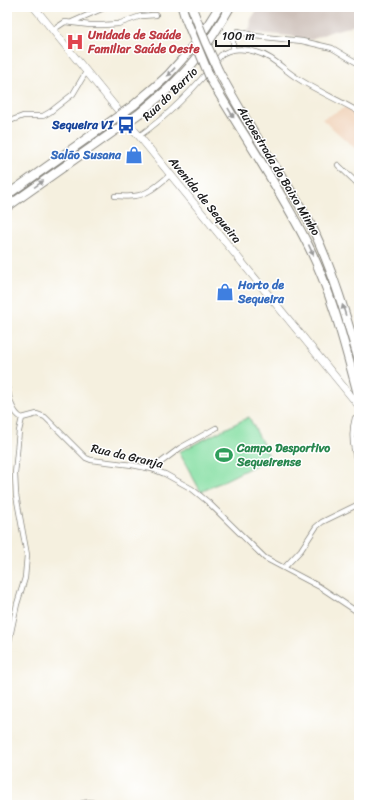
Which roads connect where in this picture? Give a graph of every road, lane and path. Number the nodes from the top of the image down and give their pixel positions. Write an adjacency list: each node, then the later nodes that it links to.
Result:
1 (34, 7): 10 (main road, Avenida de Sequeira)
2 (106, 7): 7 (street)
3 (182, 7): 25 (highway, Autoestrada do Baixo Minho, one-way to 25, bridge)
4 (192, 7): 23 (highway, Autoestrada do Baixo Minho, one-way to 4, bridge)
5 (219, 7): 20 (highway, one-way to 20, bridge)
6 (230, 7): 22 (highway, one-way to 6, bridge)
7 (97, 9): 9 (street)
8 (156, 15): 9 (street)
9 (72, 22): 10 (street)
10 (53, 30): 13 (main road, Avenida de Sequeira)
11 (233, 50): 12 (street); 14 (street); 16 (street, Rua do Barrio)
12 (359, 64)
13 (86, 72): 15 (street); 16 (main road, Avenida de Sequeira)
14 (359, 112)
15 (7, 122)
16 (139, 136): 18 (main road, Avenida de Sequeira)
17 (338, 165): 19 (street)
18 (170, 175): 21 (street); 26 (main road, Avenida de Sequeira)
19 (359, 185)
20 (7, 195)
21 (115, 196)
22 (7, 207)
23 (359, 361)
24 (7, 387): 27 (street)
25 (359, 398)
26 (359, 406)
27 (22, 418): 31 (street, Rua da Granja); 35 (street)
28 (355, 418): 30 (street)
29 (216, 428): 31 (street)
30 (359, 467)
31 (152, 469): 33 (street, Rua da Granja)
32 (359, 504): 33 (street)
33 (284, 568): 34 (street, Rua da Granja)
34 (359, 613)
35 (7, 651)
36 (76, 805): 37 (street)
37 (98, 805)

